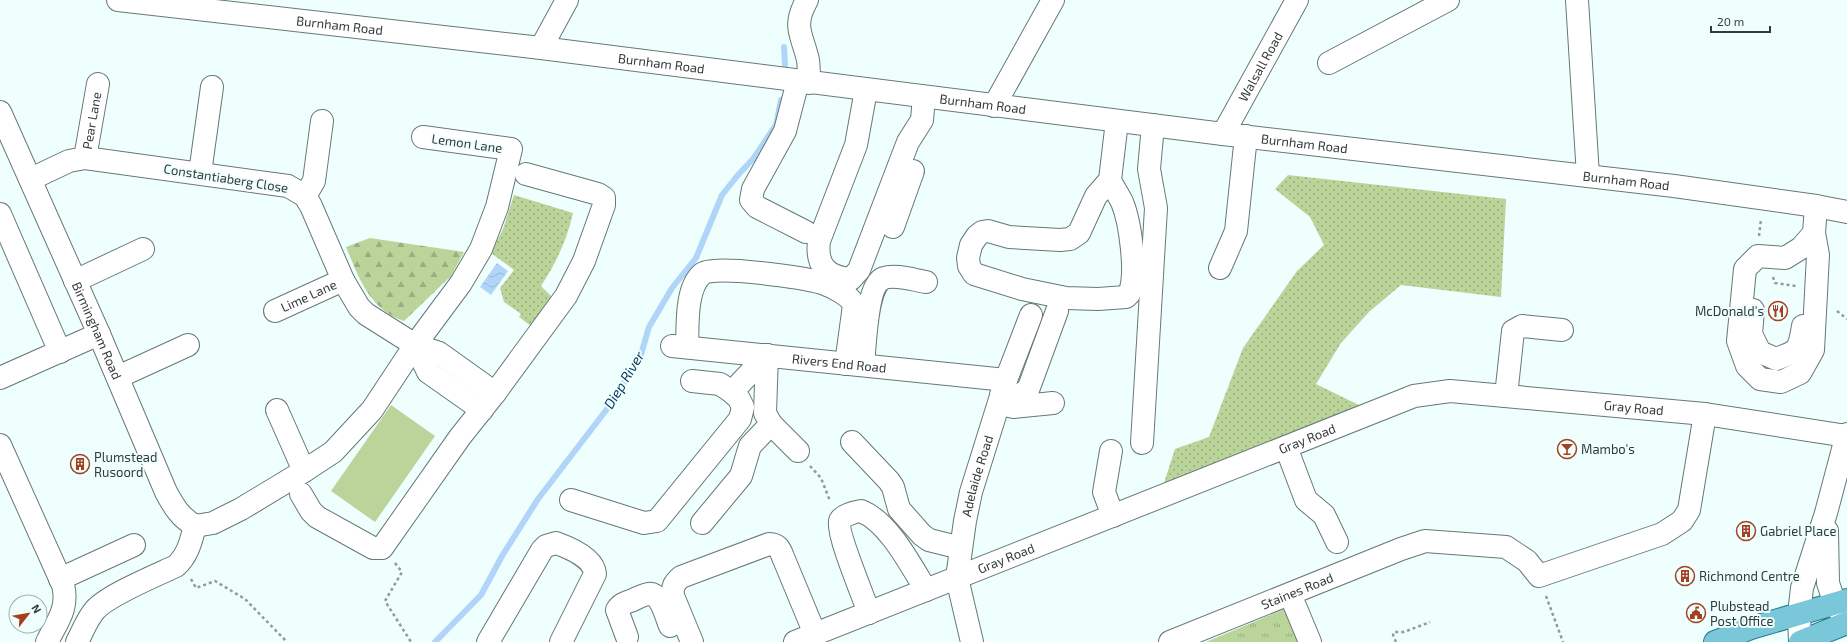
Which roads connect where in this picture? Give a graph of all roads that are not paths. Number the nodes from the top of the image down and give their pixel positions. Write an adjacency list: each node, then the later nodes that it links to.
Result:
1 (123, 0): 8 (street, Burnham Road)
2 (568, 0): 8 (street)
3 (807, 0): 10 (street)
4 (1053, 0): 15 (street)
5 (1297, 0): 21 (street, Walsall Road)
6 (1448, 0): 9 (street)
7 (1577, 0): 27 (street)
8 (541, 48): 10 (street, Burnham Road)
9 (1330, 63)
10 (791, 80): 13 (street, Burnham Road); 35 (street)
11 (98, 84): 24 (street, Pear Lane)
12 (212, 87): 25 (street)
13 (866, 90): 14 (street, Burnham Road); 18 (street)
14 (924, 97): 15 (street, Burnham Road); 18 (street)
15 (994, 106): 19 (street, Burnham Road)
16 (0, 112): 28 (street, Birmingham Road)
17 (322, 120): 30 (street)
18 (922, 120): 34 (street)
19 (1117, 121): 20 (street, Burnham Road); 29 (street)
20 (1153, 125): 21 (street, Burnham Road); 68 (street)
21 (1223, 134): 22 (street, Burnham Road)
22 (1246, 136): 27 (street, Burnham Road); 39 (street)
23 (423, 137): 50 (street, Lemon Lane)
24 (85, 158): 25 (street, Constantiaberg Close); 28 (street, Constantiaberg Close)
25 (200, 173): 30 (street, Constantiaberg Close)
26 (526, 174): 58 (street)
27 (1588, 176): 31 (street, Burnham Road)
28 (31, 179): 42 (street, Birmingham Road)
29 (1110, 180): 29 (street)
30 (305, 196): 41 (street, Constantiaberg Close)
31 (1816, 206): 32 (street, Burnham Road); 36 (street)
32 (1847, 212)
33 (0, 214): 51 (street)
34 (893, 227)
35 (806, 232)
36 (1814, 233): 38 (street); 40 (street)
37 (143, 249): 42 (street)
38 (1768, 256): 40 (street); 40 (street)
39 (1220, 268)
40 (1817, 269)
41 (343, 280): 45 (street, Lime Lane); 50 (street, Constantiaberg Close)
42 (75, 281): 48 (street, Birmingham Road)
43 (926, 282): 53 (street)
44 (1057, 311): 59 (street)
45 (275, 312)
46 (1031, 315): 59 (street, Adelaide Road)
47 (1562, 330): 60 (street)
48 (99, 334): 51 (street); 54 (street, Birmingham Road)
49 (188, 345): 54 (street)
50 (415, 345): 58 (street, Constantiaberg Close); 63 (street); 73 (street)
51 (60, 352): 55 (street)
52 (767, 356): 53 (street, Rivers End Road); 53 (street, Rivers End Road); 57 (street); 65 (street)
53 (854, 365): 59 (street, Rivers End Road)
54 (118, 377): 79 (street, Birmingham Road)
55 (0, 378)
56 (692, 381): 57 (street)
57 (732, 392): 75 (street)
58 (495, 393): 63 (street)
59 (1002, 393): 61 (street); 82 (street, Adelaide Road)
60 (1506, 396): 64 (street, Gray Road); 70 (street, Gray Road)
61 (1053, 403)
62 (277, 410): 73 (street)
63 (482, 410): 74 (street)
64 (1705, 414): 66 (street, Gray Road); 86 (street, Staines Road)
65 (771, 424): 72 (street); 78 (street)
66 (1847, 435): 76 (street)
67 (852, 442): 82 (street)
68 (1142, 443)
69 (0, 446): 84 (street)
70 (1286, 447): 77 (street, Gray Road); 80 (street)
71 (1111, 451): 77 (street)
72 (798, 452)
73 (304, 471): 79 (street)
74 (301, 494)
75 (571, 500)
76 (1826, 513): 87 (street); 89 (street)
77 (1113, 516): 83 (street, Gray Road)
78 (702, 523)
79 (204, 525): 94 (street)
80 (1337, 542)
81 (134, 545): 84 (street)
82 (961, 548): 83 (street, Adelaide Road)
83 (957, 578): 85 (street, Gray Road); 99 (street, Adelaide Road)
84 (60, 579): 91 (street)
85 (926, 590): 88 (street, Gray Road); 88 (street)
86 (1290, 594): 100 (street, Staines Road); 101 (street)
87 (1841, 602): 89 (main road); 90 (street)
88 (869, 613): 93 (street, Gray Road)
89 (1799, 614): 102 (main road); 103 (street)
90 (1847, 623): 103 (main road)
91 (51, 634)
92 (627, 637): 97 (street)
93 (805, 638): 98 (street)
94 (77, 642)
95 (488, 642): 96 (street)
96 (561, 642)
97 (677, 642)
98 (692, 642)
99 (972, 642)
100 (1170, 642)
101 (1310, 642)
102 (1715, 642)
103 (1800, 642)

